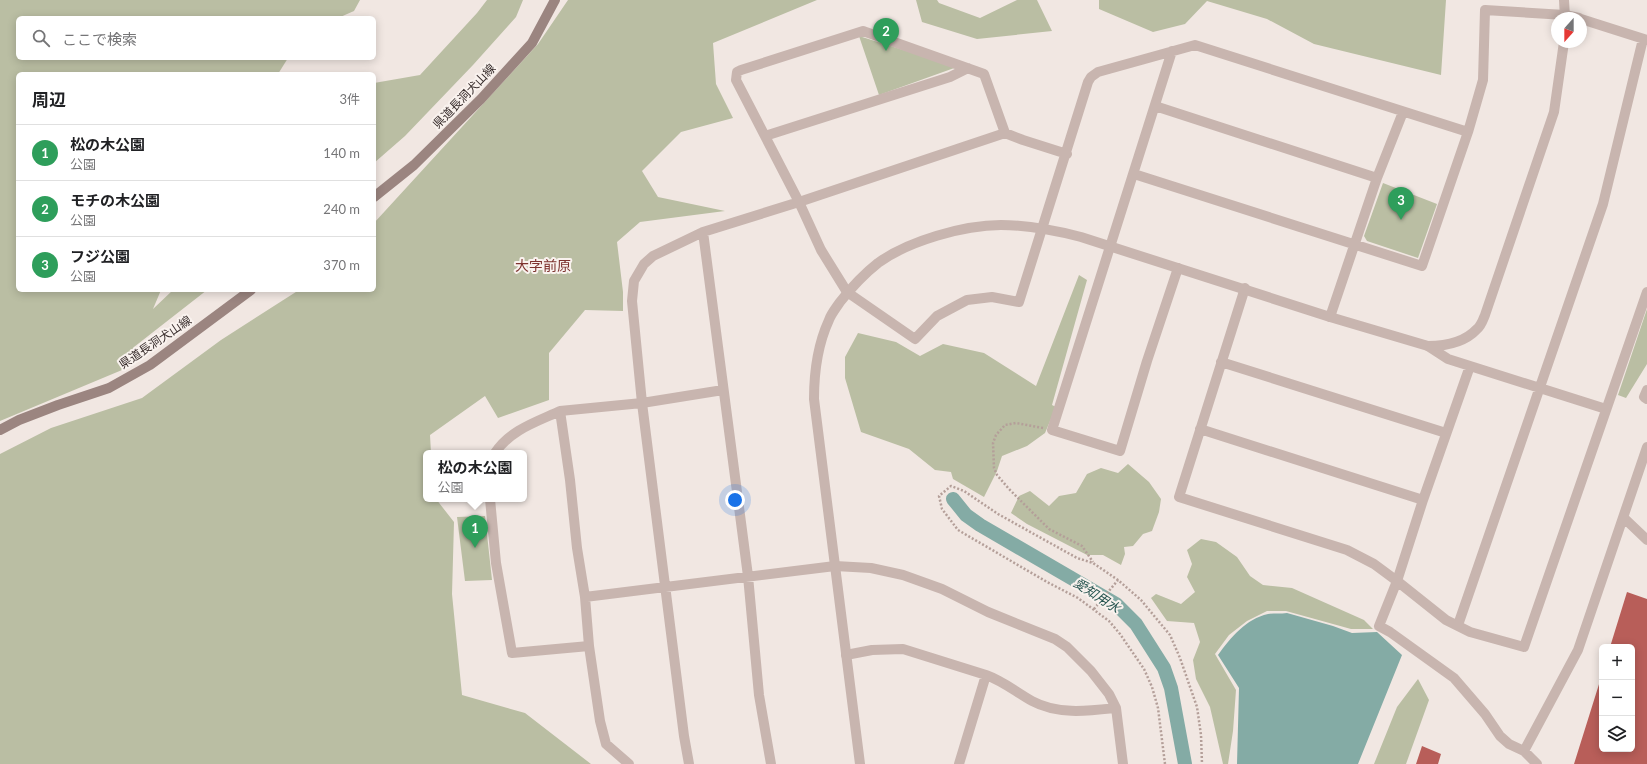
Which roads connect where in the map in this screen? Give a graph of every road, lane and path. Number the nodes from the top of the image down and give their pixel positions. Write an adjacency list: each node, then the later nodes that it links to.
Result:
1 (555, 0): 18 (main road, 県道長洞犬山線)
2 (1564, 0): 3 (street)
3 (1565, 12)
4 (1551, 16): 12 (street)
5 (1587, 20): 6 (street)
6 (1645, 40): 33 (street)
7 (1563, 48): 30 (street)
8 (1172, 51): 10 (street); 11 (street); 15 (street)
9 (968, 68): 13 (street); 14 (street); 14 (street)
10 (1155, 106): 16 (street); 17 (street)
11 (1403, 112): 12 (street); 17 (street)
12 (1468, 132): 22 (street)
13 (1005, 133): 15 (street); 19 (street)
14 (765, 136): 19 (street)
15 (1067, 154): 20 (street)
16 (1134, 174): 22 (street); 23 (street)
17 (1377, 178): 22 (street)
18 (376, 195)
19 (799, 202): 21 (street); 27 (street)
20 (1042, 228): 23 (street); 27 (street); 27 (street)
21 (703, 232): 34 (street); 37 (street)
22 (1355, 245): 29 (street)
23 (1109, 246): 24 (street); 41 (street)
24 (1178, 268): 25 (street); 41 (street)
25 (1245, 288): 29 (street); 31 (street)
26 (248, 292): 40 (main road, 県道長洞犬山線)
27 (847, 292): 51 (street)
28 (1647, 292): 38 (street)
29 (1330, 316): 30 (street)
30 (1428, 346): 32 (street)
31 (1221, 362): 42 (street); 43 (street)
32 (1470, 366): 33 (street); 43 (street)
33 (1540, 388): 38 (street); 58 (street)
34 (723, 390): 37 (street); 52 (street)
35 (1647, 390): 36 (street)
36 (1647, 399)
37 (642, 402): 39 (street); 55 (street)
38 (1606, 409): 58 (street)
39 (560, 411): 45 (street); 56 (street)
40 (0, 430)
41 (1052, 430): 50 (path)
42 (1200, 430): 46 (street); 54 (street)
43 (1446, 434): 46 (street)
44 (1647, 447): 48 (street)
45 (497, 450)
46 (1423, 500): 54 (street)
47 (490, 502): 59 (street)
48 (1624, 518): 49 (street); 63 (street)
49 (1647, 540)
50 (1093, 563): 53 (path); 57 (path)
51 (835, 566): 52 (street); 60 (street); 62 (street)
52 (748, 576): 55 (street); 66 (street)
53 (1118, 580): 57 (path); 71 (path)
54 (1397, 581): 58 (street); 63 (street)
55 (665, 588): 56 (street); 65 (street)
56 (585, 597): 59 (street)
57 (1094, 609): 70 (path)
58 (1458, 625)
59 (589, 646): 64 (street)
60 (846, 655): 61 (street); 67 (street)
61 (986, 675): 62 (street); 68 (street)
62 (1116, 708): 69 (street)
63 (1524, 751): 72 (street)
64 (629, 764)
65 (689, 764)
66 (771, 764)
67 (860, 764)
68 (959, 764)
69 (1123, 764)
70 (1165, 764)
71 (1202, 764)
72 (1537, 764)

